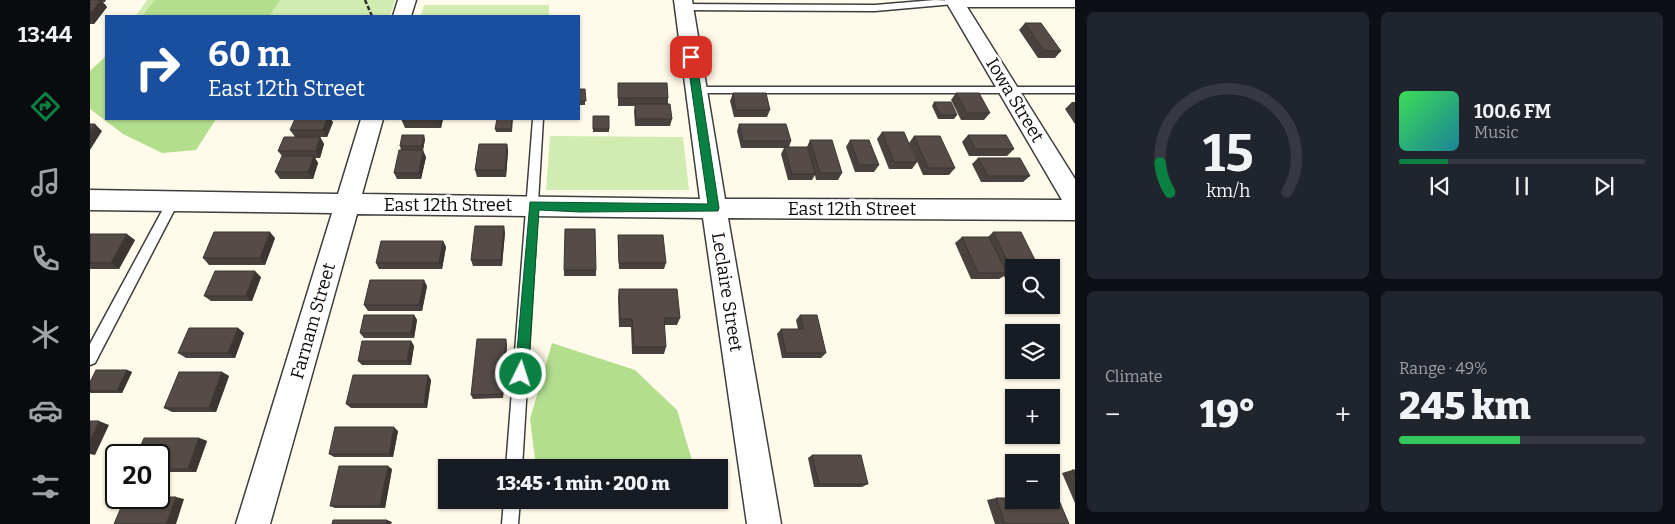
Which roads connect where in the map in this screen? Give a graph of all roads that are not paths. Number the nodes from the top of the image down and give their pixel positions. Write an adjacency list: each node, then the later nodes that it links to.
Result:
1 (407, 0): 6 (street)
2 (954, 0): 3 (street); 5 (lane); 8 (street, Iowa Street)
3 (1075, 1)
4 (684, 4): 5 (lane); 7 (street, Leclaire Street)
5 (820, 4)
6 (402, 15)
7 (696, 90): 8 (lane); 17 (street, Leclaire Street)
8 (1009, 90): 9 (lane); 13 (street, Iowa Street)
9 (1075, 90)
10 (372, 120): 15 (street, Farnam Street)
11 (538, 120): 16 (lane)
12 (90, 200): 14 (street, East 12th Street)
13 (1075, 200)
14 (173, 201): 15 (street, East 12th Street); 19 (lane)
15 (347, 204): 16 (street, East 12th Street); 22 (street, Farnam Street)
16 (534, 205): 17 (street, East 12th Street); 20 (lane)
17 (714, 208): 18 (street, East 12th Street); 24 (street, Leclaire Street)
18 (1075, 210)
19 (90, 358)
20 (515, 459)
21 (511, 509): 23 (lane)
22 (253, 524)
23 (510, 524)
24 (764, 524)

